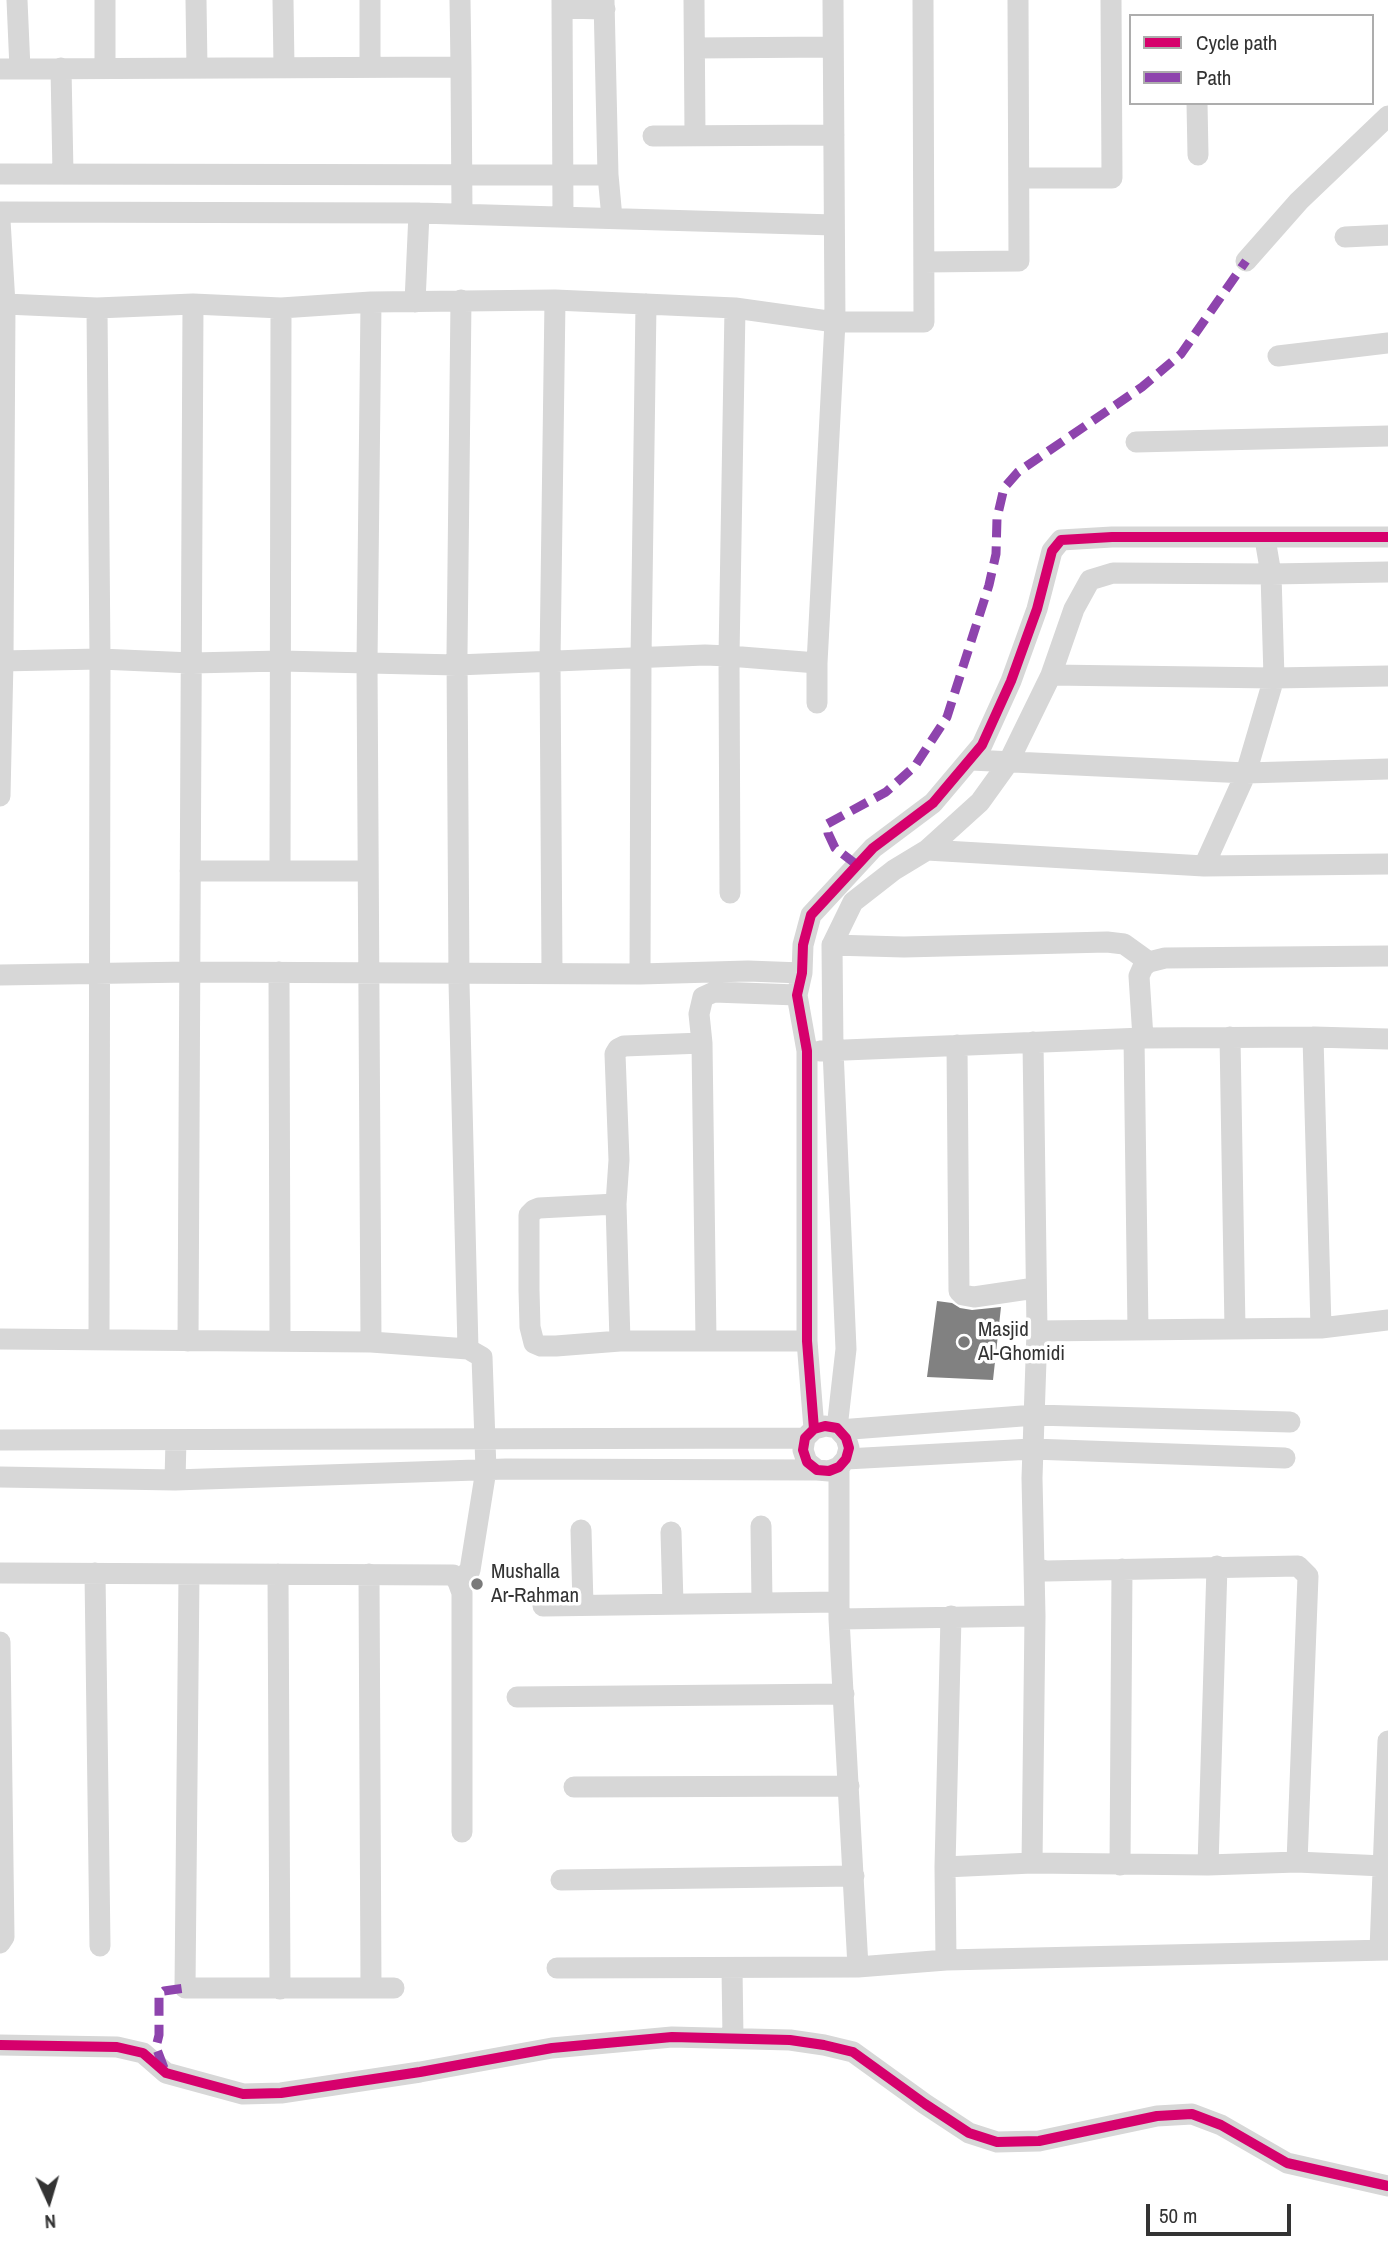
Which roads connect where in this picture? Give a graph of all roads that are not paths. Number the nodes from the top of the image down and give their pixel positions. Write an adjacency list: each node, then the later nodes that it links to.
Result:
1 (17, 0): 22 (street)
2 (105, 0): 20 (street)
3 (196, 0): 21 (street)
4 (283, 0): 17 (street)
5 (370, 0): 18 (street)
6 (460, 0): 16 (street)
7 (694, 0): 15 (street)
8 (833, 0): 14 (street)
9 (923, 0): 48 (street)
10 (1018, 0): 36 (street)
11 (1111, 0): 23 (street)
12 (562, 4): 13 (street); 34 (street)
13 (604, 4): 35 (street)
14 (833, 47): 15 (street); 27 (street)
15 (695, 48): 26 (street)
16 (461, 66): 18 (street); 33 (street)
17 (284, 67): 18 (street); 21 (street)
18 (370, 67)
19 (61, 68): 20 (street); 22 (street); 30 (street)
20 (104, 68): 21 (street)
21 (197, 68)
22 (10, 69)
23 (1121, 82): 36 (street)
24 (1197, 105): 29 (street)
25 (1388, 116): 47 (street)
26 (695, 135): 27 (street); 28 (street)
27 (834, 135): 44 (street)
28 (653, 136)
29 (1198, 155)
30 (63, 174): 31 (street); 32 (street)
31 (182, 174): 33 (street); 37 (street)
32 (0, 175): 38 (street)
33 (463, 175): 34 (street); 40 (street)
34 (562, 175): 35 (street); 41 (street)
35 (608, 175): 42 (street)
36 (1019, 178): 48 (street)
37 (182, 211): 38 (street); 39 (street)
38 (0, 212)
39 (419, 213): 40 (street); 52 (street)
40 (462, 214): 41 (street)
41 (563, 216): 42 (street)
42 (612, 218): 44 (street)
43 (0, 220): 53 (street)
44 (834, 225): 59 (street)
45 (1388, 235): 46 (street)
46 (1345, 237)
47 (1246, 261)
48 (925, 262): 59 (street)
49 (461, 300): 50 (street); 52 (street); 77 (street)
50 (555, 300): 55 (street); 73 (street)
51 (371, 302): 52 (street); 57 (street); 75 (street)
52 (415, 302)
53 (5, 304): 56 (street); 71 (street)
54 (193, 304): 56 (street); 57 (street); 74 (street)
55 (646, 304): 58 (street); 69 (street)
56 (97, 308): 70 (street)
57 (281, 308): 72 (street)
58 (735, 308): 59 (street); 68 (street)
59 (835, 322): 76 (street)
60 (1388, 343): 61 (street)
61 (1278, 356)
62 (1388, 436): 63 (street)
63 (1136, 442)
64 (1388, 537): 65 (street)
65 (1265, 538): 67 (street); 82 (street)
66 (1388, 572): 67 (street)
67 (1271, 574): 78 (street); 80 (street)
68 (729, 656): 69 (street); 76 (street); 93 (street)
69 (641, 658): 73 (street); 104 (street)
70 (100, 659): 71 (street); 74 (street); 100 (street)
71 (2, 661): 86 (street)
72 (281, 661): 74 (street); 75 (street); 91 (street)
73 (550, 661): 77 (street); 102 (street)
74 (192, 663): 90 (street)
75 (367, 663): 77 (street); 92 (street)
76 (817, 663): 81 (street)
77 (457, 665): 99 (street)
78 (1051, 675): 80 (street); 83 (street)
79 (1388, 676): 80 (street)
80 (1274, 678): 85 (street)
81 (817, 703)
82 (971, 760): 83 (street); 103 (street)
83 (1008, 763): 85 (street); 87 (street)
84 (1388, 769): 85 (street)
85 (1246, 773): 89 (street)
86 (0, 796)
87 (927, 850): 89 (street); 94 (street)
88 (1388, 864): 89 (street)
89 (1204, 866)
90 (190, 870): 91 (street); 97 (street)
91 (280, 870): 92 (street)
92 (368, 871): 101 (street)
93 (730, 893)
94 (832, 945): 96 (street); 114 (street)
95 (1388, 956): 96 (street)
96 (1149, 962): 109 (street)
97 (189, 972): 98 (street); 100 (street); 125 (street)
98 (279, 972): 101 (street); 127 (street)
99 (459, 972): 101 (street); 102 (street); 131 (street)
100 (100, 973): 105 (street); 124 (street)
101 (369, 973): 130 (street)
102 (552, 973): 104 (street)
103 (802, 973): 104 (street); 106 (street)
104 (640, 974)
105 (0, 975)
106 (797, 995): 112 (street); 115 (street)
107 (1230, 1037): 108 (street); 109 (street); 121 (street)
108 (1313, 1037): 110 (street); 119 (street)
109 (1138, 1038): 111 (street); 120 (street)
110 (1388, 1039)
111 (1033, 1042): 113 (street); 117 (street)
112 (702, 1043): 116 (street); 126 (street)
113 (957, 1045): 114 (street); 117 (street)
114 (833, 1050): 115 (street); 135 (street)
115 (807, 1051): 129 (street)
116 (616, 1204): 128 (street); 128 (street)
117 (1035, 1288): 122 (street)
118 (1388, 1320): 119 (street)
119 (1321, 1328): 121 (street)
120 (1138, 1329): 121 (street); 122 (street)
121 (1235, 1329)
122 (1037, 1331): 132 (street)
123 (0, 1339): 124 (street)
124 (100, 1340): 125 (street)
125 (188, 1340): 127 (street)
126 (706, 1340): 128 (street); 129 (street)
127 (280, 1341): 130 (street)
128 (620, 1341)
129 (807, 1341): 136 (street)
130 (371, 1342): 131 (street)
131 (468, 1349): 137 (street)
132 (1035, 1415): 133 (street); 134 (street); 140 (street)
133 (964, 1421): 135 (street); 141 (street)
134 (1290, 1422)
135 (838, 1429): 136 (street); 143 (street)
136 (809, 1434): 137 (street); 145 (street)
137 (484, 1438): 138 (street); 144 (street)
138 (176, 1440): 139 (street); 147 (street)
139 (0, 1442): 146 (street)
140 (1032, 1449): 141 (street); 142 (street); 152 (street)
141 (965, 1452): 143 (street)
142 (1285, 1458)
143 (843, 1463): 145 (street); 164 (street)
144 (496, 1469): 145 (street); 147 (street); 159 (street)
145 (817, 1470)
146 (0, 1476): 147 (street)
147 (175, 1480)
148 (761, 1526): 160 (street)
149 (581, 1530): 163 (street)
150 (671, 1532): 161 (street)
151 (1217, 1566): 153 (street); 175 (street); 177 (street)
152 (1034, 1568): 153 (street); 166 (street)
153 (1122, 1569): 176 (street)
154 (0, 1573): 155 (street)
155 (95, 1573): 156 (street); 183 (street)
156 (189, 1574): 157 (street); 191 (street)
157 (278, 1574): 158 (street); 191 (street)
158 (369, 1574): 159 (street); 189 (street)
159 (458, 1582): 173 (street)
160 (762, 1603): 161 (street); 164 (street)
161 (673, 1604): 163 (street)
162 (544, 1605): 163 (street)
163 (583, 1605)
164 (839, 1610): 165 (street); 168 (street)
165 (951, 1616): 166 (street); 179 (street)
166 (1035, 1616): 174 (street)
167 (0, 1642): 182 (street)
168 (844, 1694): 169 (street); 171 (street)
169 (517, 1697)
170 (1388, 1741): 178 (street)
171 (849, 1786): 172 (street); 180 (street)
172 (574, 1787)
173 (462, 1832)
174 (1032, 1863): 176 (street); 179 (street)
175 (1297, 1863): 177 (street); 178 (street)
176 (1121, 1865): 177 (street)
177 (1208, 1865)
178 (1383, 1866): 184 (street)
179 (945, 1867): 185 (street)
180 (854, 1876): 181 (street); 186 (street)
181 (561, 1880)
182 (0, 1943)
183 (100, 1946)
184 (1384, 1950): 185 (street)
185 (946, 1960): 186 (street)
186 (858, 1967): 188 (street)
187 (558, 1968): 188 (street)
188 (732, 1969): 192 (street)
189 (371, 1988): 190 (street); 191 (street)
190 (394, 1988)
191 (280, 1989)
192 (733, 2038): 193 (street); 194 (street)
193 (0, 2045)
194 (1388, 2186)

